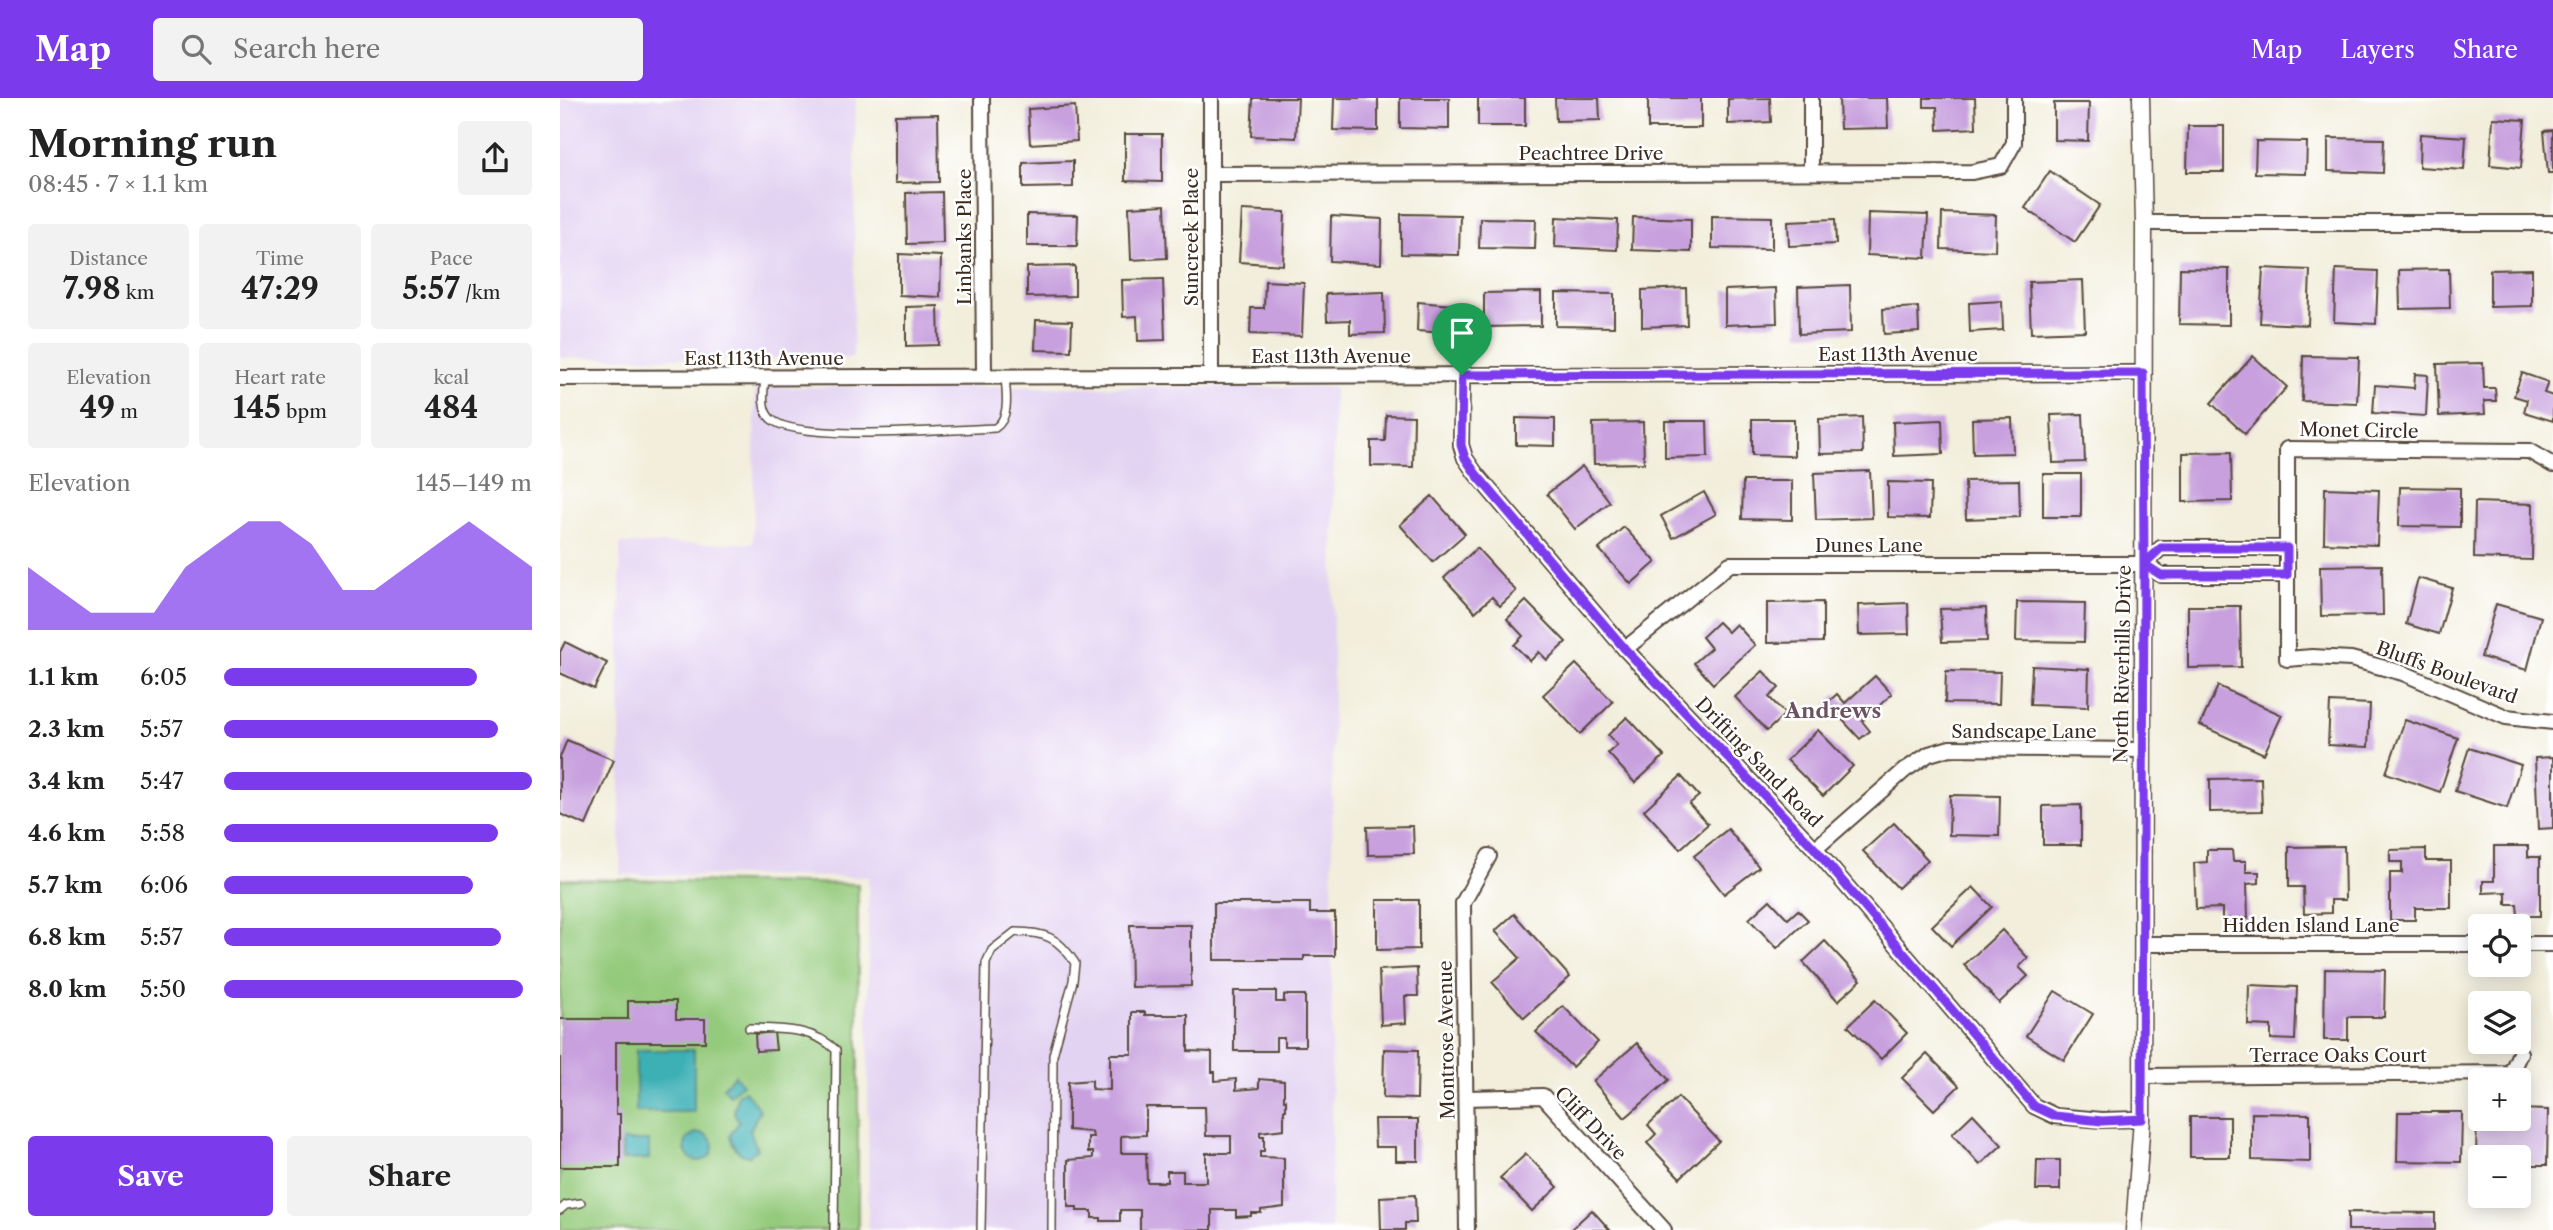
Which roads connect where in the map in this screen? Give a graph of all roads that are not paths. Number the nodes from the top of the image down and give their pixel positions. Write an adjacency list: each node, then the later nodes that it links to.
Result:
1 (982, 98): 12 (street, Linbanks Place)
2 (1211, 98): 7 (street, Suncreek Place)
3 (1811, 98): 6 (street)
4 (2014, 98): 6 (street, Peachtree Drive)
5 (2141, 98): 8 (street, North Riverhills Drive)
6 (1811, 172): 7 (street, Peachtree Drive)
7 (1211, 174): 14 (street, Suncreek Place)
8 (2144, 223): 9 (street); 10 (street, North Riverhills Drive)
9 (2553, 223)
10 (2143, 373): 11 (street, East 113th Avenue); 19 (street, North Riverhills Drive)
11 (1462, 375): 14 (street, East 113th Avenue); 21 (street, Drifting Sand Road)
12 (984, 376): 13 (street, East 113th Avenue); 15 (street, East 113th Avenue)
13 (1005, 376): 14 (street, East 113th Avenue); 15 (lane)
14 (1211, 376)
15 (765, 377): 16 (street, East 113th Avenue)
16 (560, 378)
17 (2553, 465): 18 (street, Monet Circle)
18 (2287, 548): 19 (street, Dunes Lane); 20 (street, Monet Circle)
19 (2144, 564): 20 (street, Dunes Lane); 21 (street, Dunes Lane); 23 (street, North Riverhills Drive)
20 (2287, 575): 22 (street, Bluffs Boulevard)
21 (1625, 649): 24 (street, Drifting Sand Road)
22 (2553, 722)
23 (2142, 750): 24 (street, Sandscape Lane); 26 (street, North Riverhills Drive)
24 (1815, 849): 34 (street, Drifting Sand Road)
25 (1489, 856): 33 (street, Montrose Avenue)
26 (2141, 944): 27 (street, Hidden Island Lane); 32 (street, North Riverhills Drive)
27 (2468, 944)
28 (2531, 944): 29 (street)
29 (2553, 944)
30 (748, 1028): 37 (lane)
31 (2520, 1054): 32 (street, Terrace Oaks Court)
32 (2142, 1076): 34 (street, North Riverhills Drive)
33 (1466, 1098): 40 (street, Montrose Avenue); 41 (street, Cliff Drive)
34 (2142, 1119): 42 (street, North Riverhills Drive)
35 (580, 1203): 36 (lane)
36 (560, 1210)
37 (834, 1230)
38 (981, 1230): 39 (lane)
39 (1052, 1230)
40 (1467, 1230)
41 (1664, 1230)
42 (2134, 1230)

